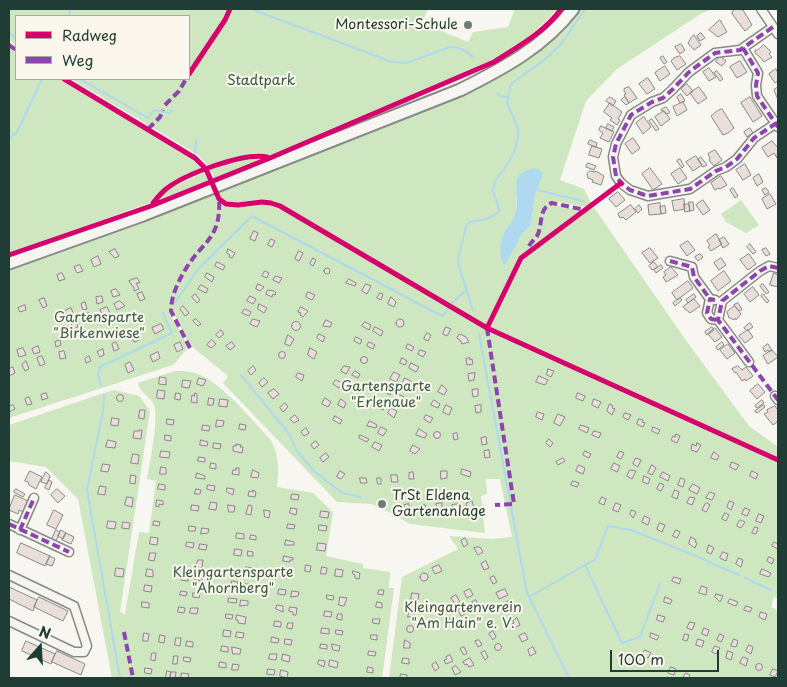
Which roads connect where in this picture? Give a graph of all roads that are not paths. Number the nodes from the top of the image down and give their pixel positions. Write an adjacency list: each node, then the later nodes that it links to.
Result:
1 (573, 9): 8 (main road)
2 (761, 9): 3 (street)
3 (773, 27): 4 (street); 5 (street)
4 (778, 34)
5 (743, 48): 6 (street); 6 (street)
6 (777, 124)
7 (670, 261): 10 (street)
8 (9, 263)
9 (778, 268): 11 (street)
10 (710, 299): 11 (street); 12 (street)
11 (722, 302): 12 (street)
12 (718, 320): 13 (street)
13 (749, 362)
14 (34, 498): 16 (street)
15 (9, 524): 16 (street)
16 (20, 530): 17 (street)
17 (69, 552)
18 (9, 575): 19 (street)
19 (9, 621)

